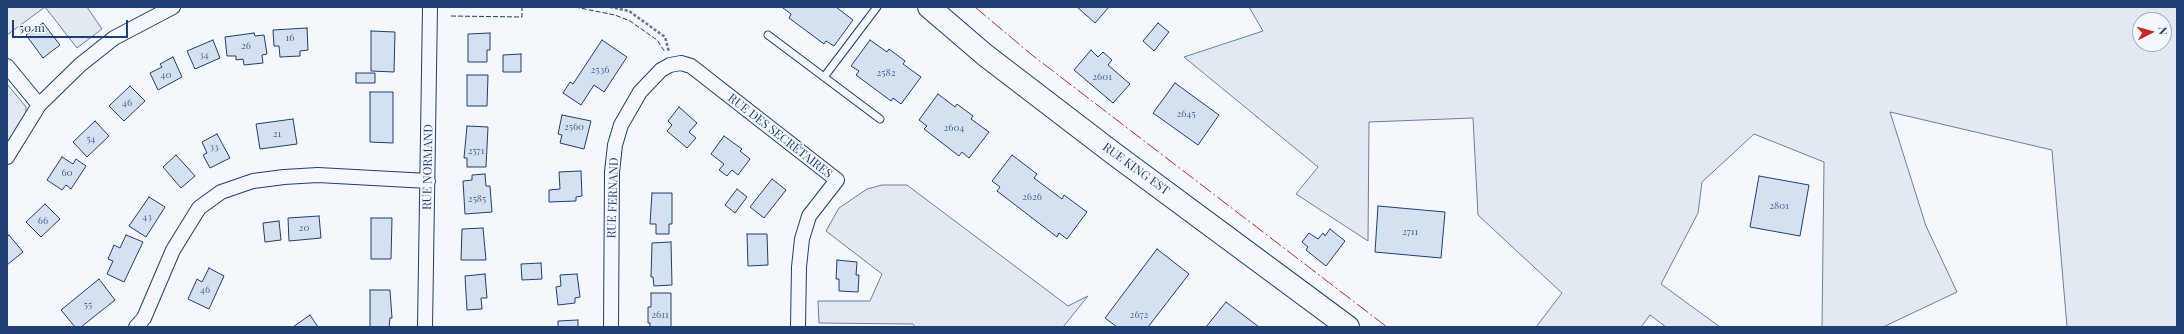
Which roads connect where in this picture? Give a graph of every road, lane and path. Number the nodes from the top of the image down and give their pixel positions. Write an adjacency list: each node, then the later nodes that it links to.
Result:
1 (173, 7): 10 (street)
2 (430, 7): 13 (street, RUE NORMAND)
3 (610, 7): 7 (path)
4 (877, 7): 9 (lane)
5 (928, 7): 18 (main road, RUE KING EST)
6 (768, 35): 9 (lane)
7 (670, 65): 16 (street, RUE FERNAND); 17 (street, RUE DES SECRÉTAIRES)
8 (7, 66): 10 (street)
9 (824, 78): 11 (lane)
10 (39, 105): 12 (street)
11 (880, 119)
12 (7, 157)
13 (428, 181): 14 (street); 15 (street, RUE NORMAND)
14 (136, 327)
15 (425, 327)
16 (610, 327)
17 (798, 327)
18 (1348, 327)

